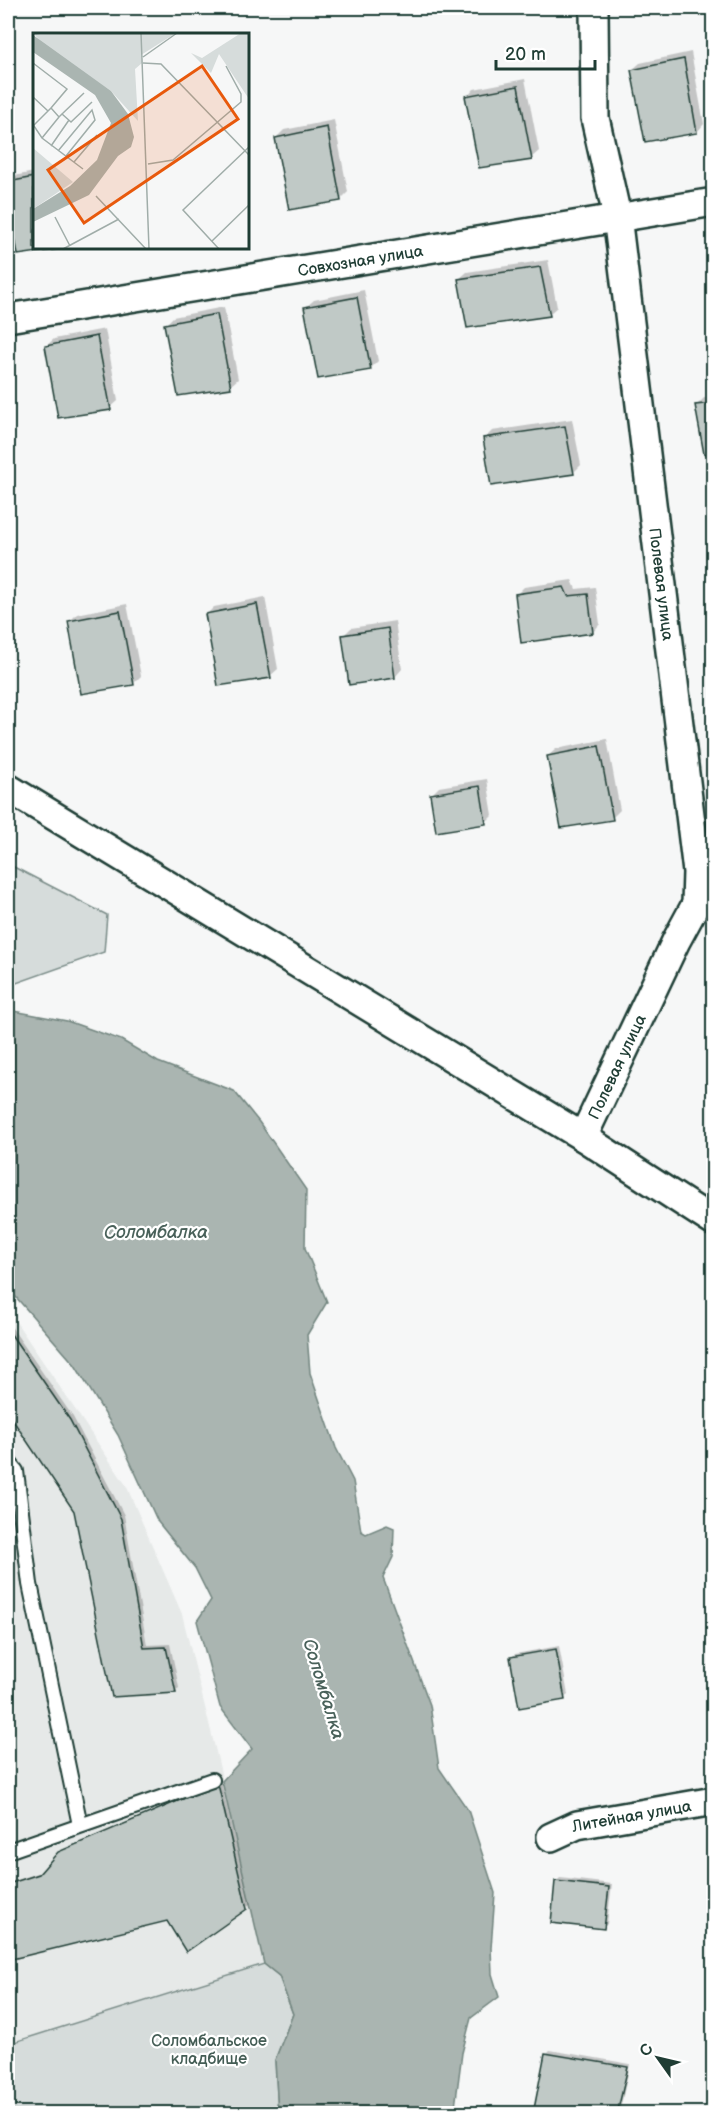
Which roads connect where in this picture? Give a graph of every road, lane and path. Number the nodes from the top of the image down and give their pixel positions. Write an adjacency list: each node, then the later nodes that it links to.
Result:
1 (594, 8): 3 (street, Полевая улица)
2 (714, 202): 3 (street, Совхозная улица)
3 (617, 216): 4 (street, Совхозная улица); 6 (street, Полевая улица)
4 (8, 318)
5 (8, 788): 6 (street)
6 (583, 1137): 7 (street)
7 (714, 1222)
8 (8, 1461): 11 (lane)
9 (212, 1780): 11 (lane)
10 (714, 1801): 12 (street, Литейная улица)
11 (80, 1825): 13 (lane)
12 (551, 1837)
13 (8, 1851)

